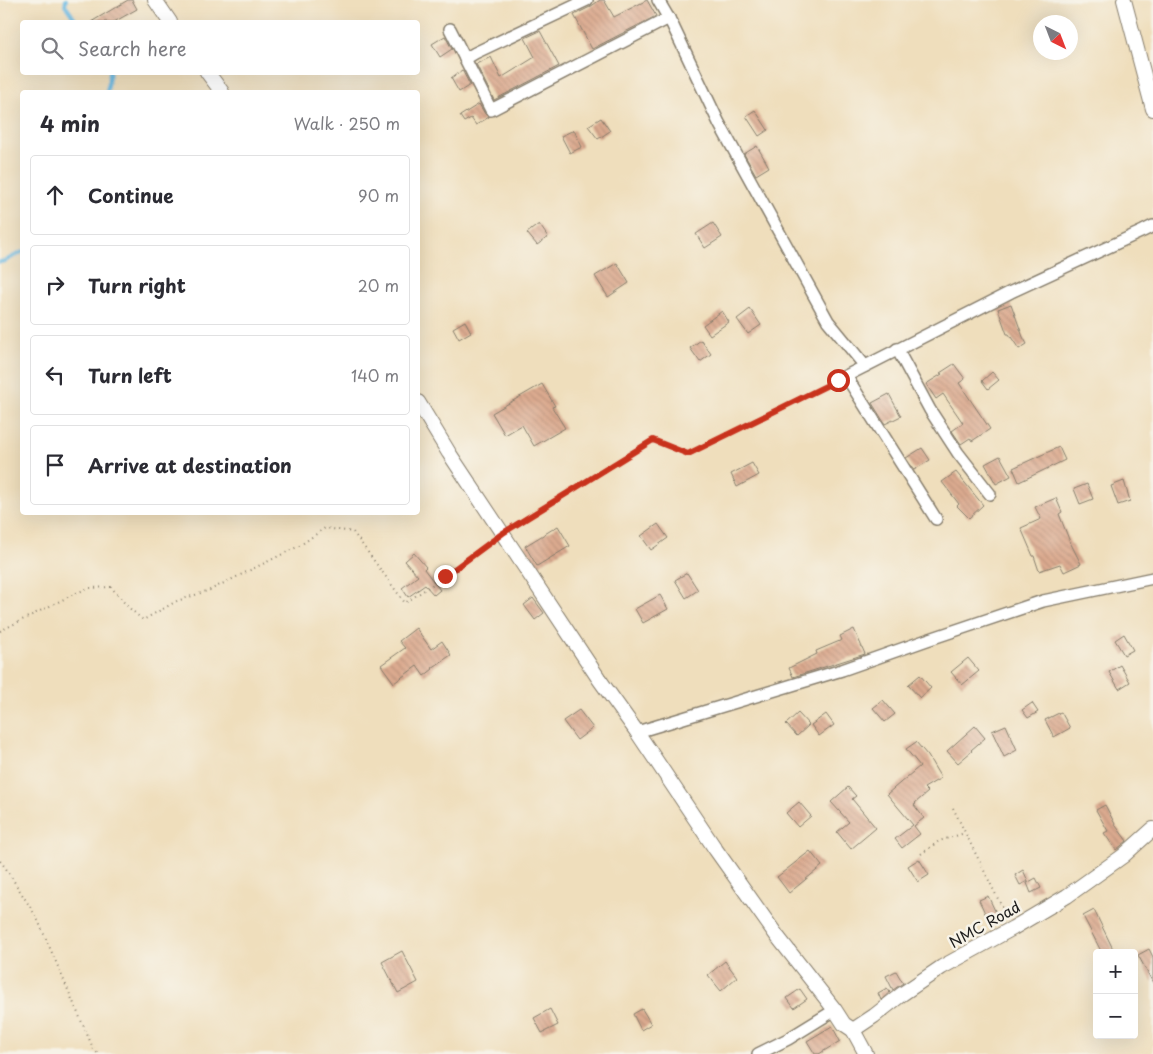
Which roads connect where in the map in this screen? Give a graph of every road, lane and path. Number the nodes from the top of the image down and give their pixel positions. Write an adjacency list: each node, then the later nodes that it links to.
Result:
1 (156, 0): 6 (street)
2 (587, 0): 8 (street)
3 (658, 0): 5 (street)
4 (1124, 0): 11 (street)
5 (668, 18): 8 (street); 14 (street)
6 (169, 20)
7 (450, 29): 8 (street)
8 (466, 59)
9 (208, 75): 10 (street)
10 (220, 90)
11 (1153, 109)
12 (1153, 226): 13 (street)
13 (897, 350): 14 (street); 17 (street)
14 (865, 366): 15 (street)
15 (842, 378): 18 (street); 19 (path)
16 (420, 405): 19 (street)
17 (990, 494)
18 (936, 519)
19 (503, 533): 21 (path); 22 (street)
20 (1153, 578): 22 (street)
21 (0, 631)
22 (637, 732): 29 (street)
23 (953, 808): 25 (path)
24 (1153, 829): 28 (street, NMC Road)
25 (965, 833): 26 (path); 28 (path)
26 (921, 854)
27 (0, 861): 31 (path)
28 (1013, 928): 30 (street, NMC Road)
29 (835, 1010): 30 (street); 32 (street)
30 (852, 1030): 33 (street)
31 (98, 1054)
32 (758, 1054)
33 (866, 1054)

